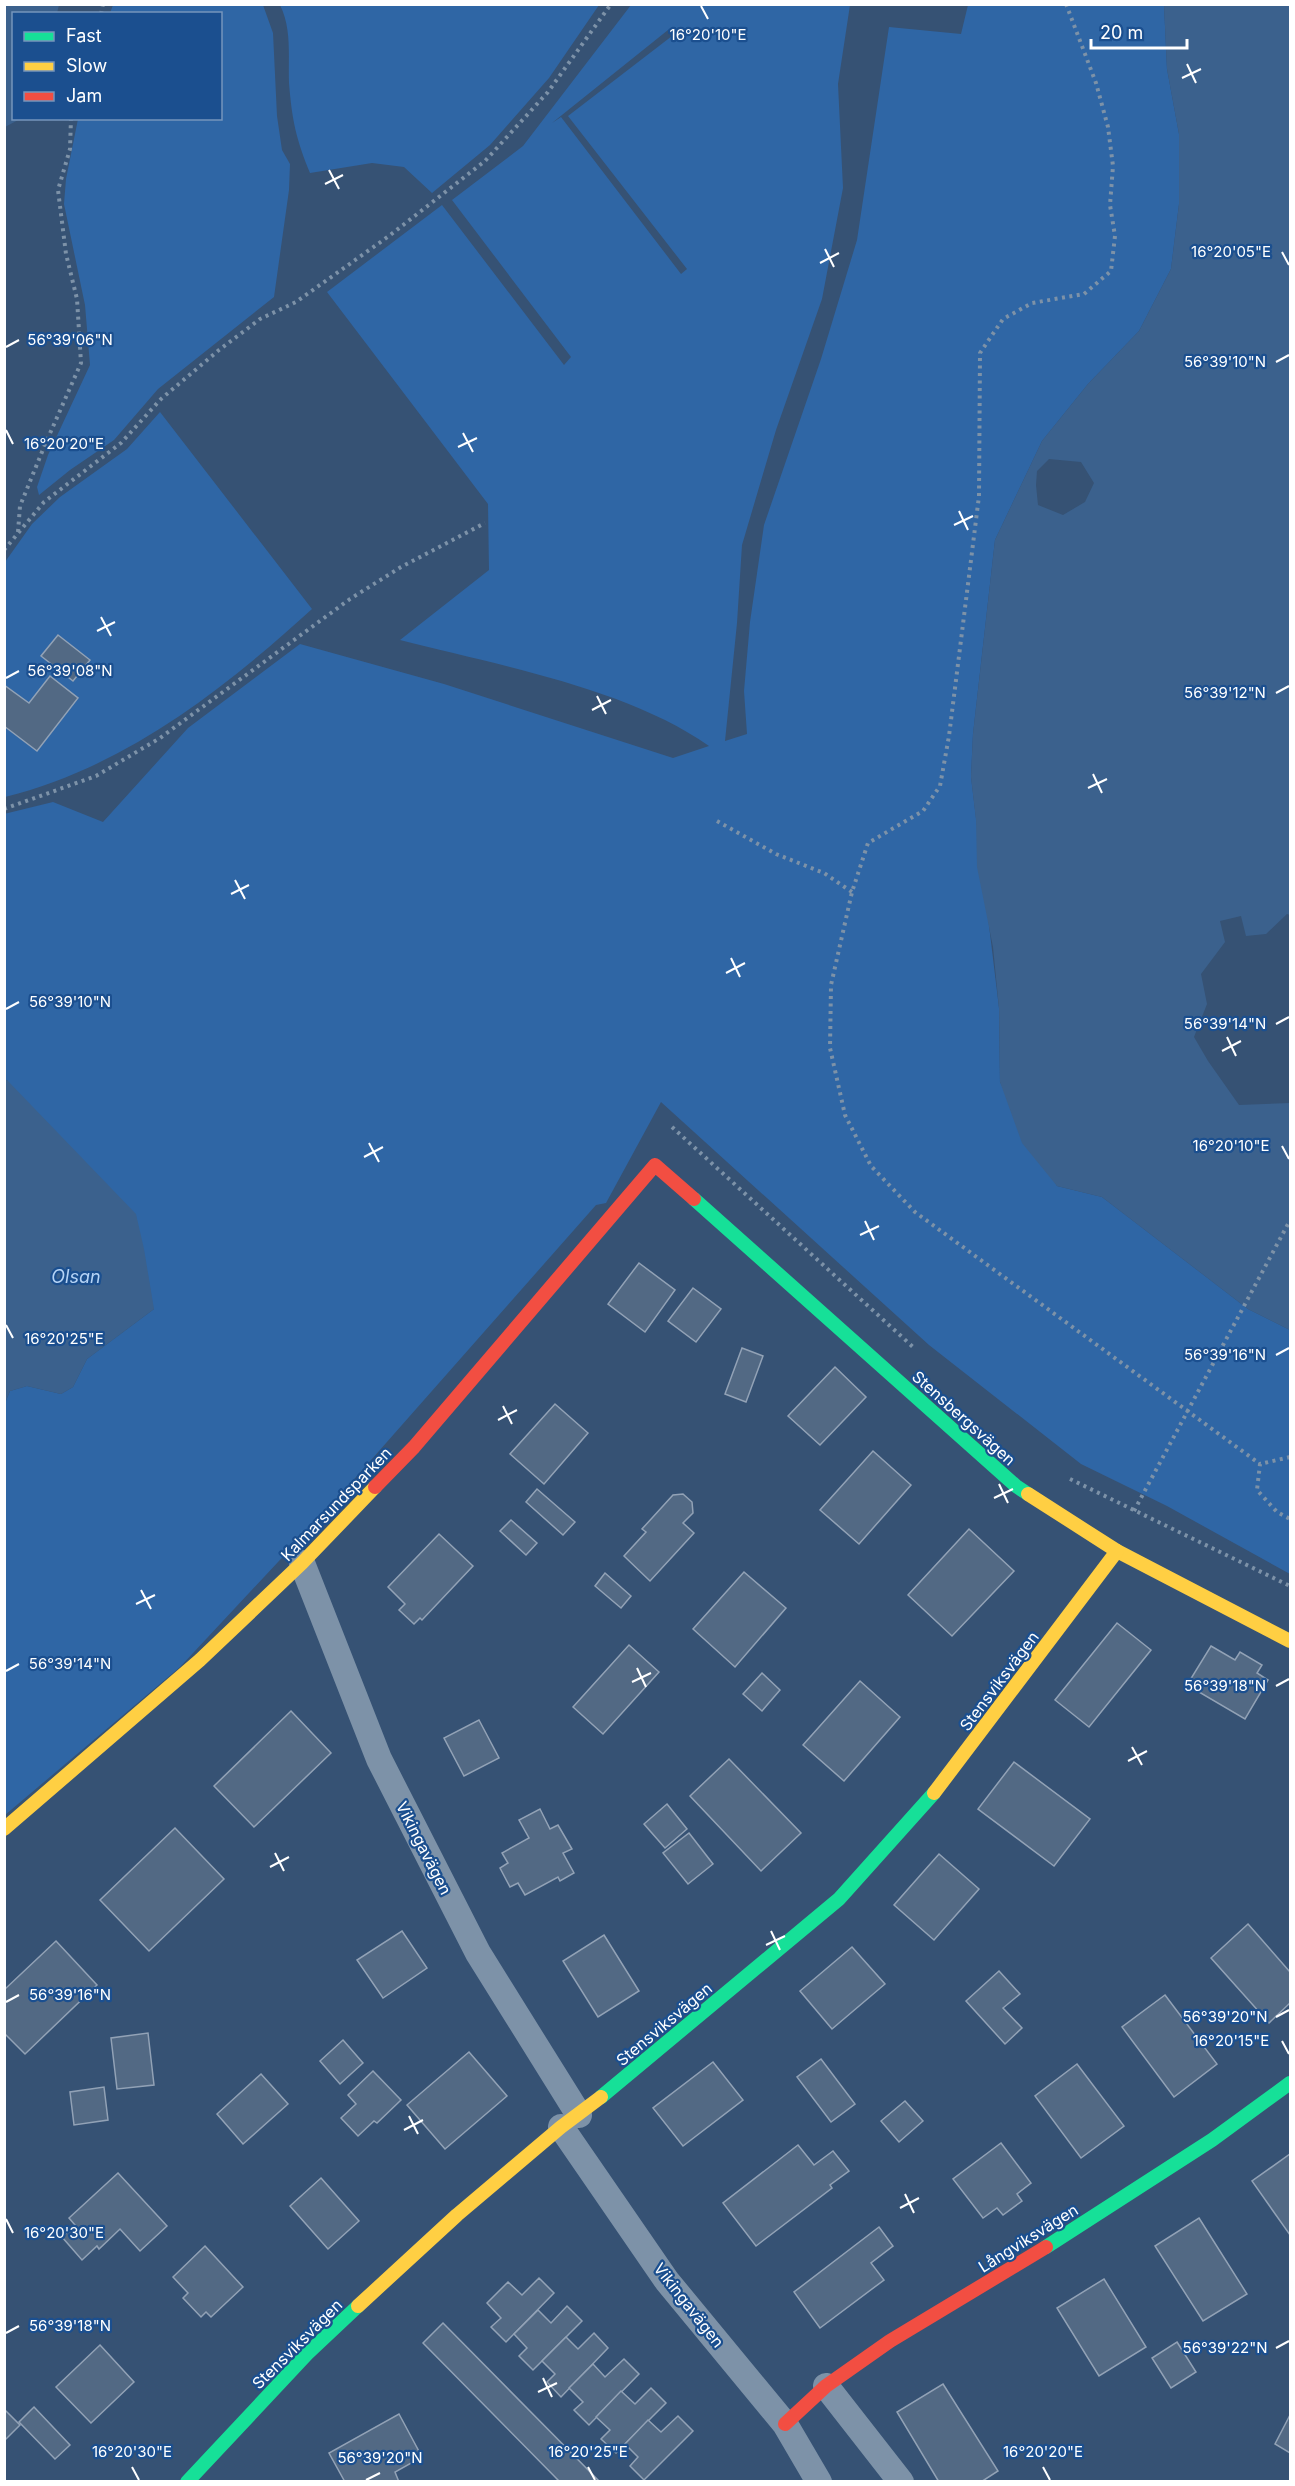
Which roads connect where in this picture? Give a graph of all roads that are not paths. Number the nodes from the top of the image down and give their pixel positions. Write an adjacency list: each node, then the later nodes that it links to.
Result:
1 (655, 1165): 2 (street, Stensbergsvägen); 3 (street, Kalmarsundsparken)
2 (1118, 1551): 4 (street, Stensbergsvägen); 7 (street, Stensviksvägen)
3 (303, 1563): 5 (street, Kalmarsundsparken); 7 (street, Vikingavägen)
4 (1290, 1641)
5 (4, 1829)
6 (1290, 2083): 8 (street, Långviksvägen)
7 (570, 2121): 9 (street, Vikingavägen); 10 (street, Stensviksvägen)
8 (826, 2386): 9 (street, Långviksvägen); 12 (street)
9 (785, 2424): 11 (street, Vikingavägen)
10 (187, 2481)
11 (819, 2481)
12 (901, 2481)

